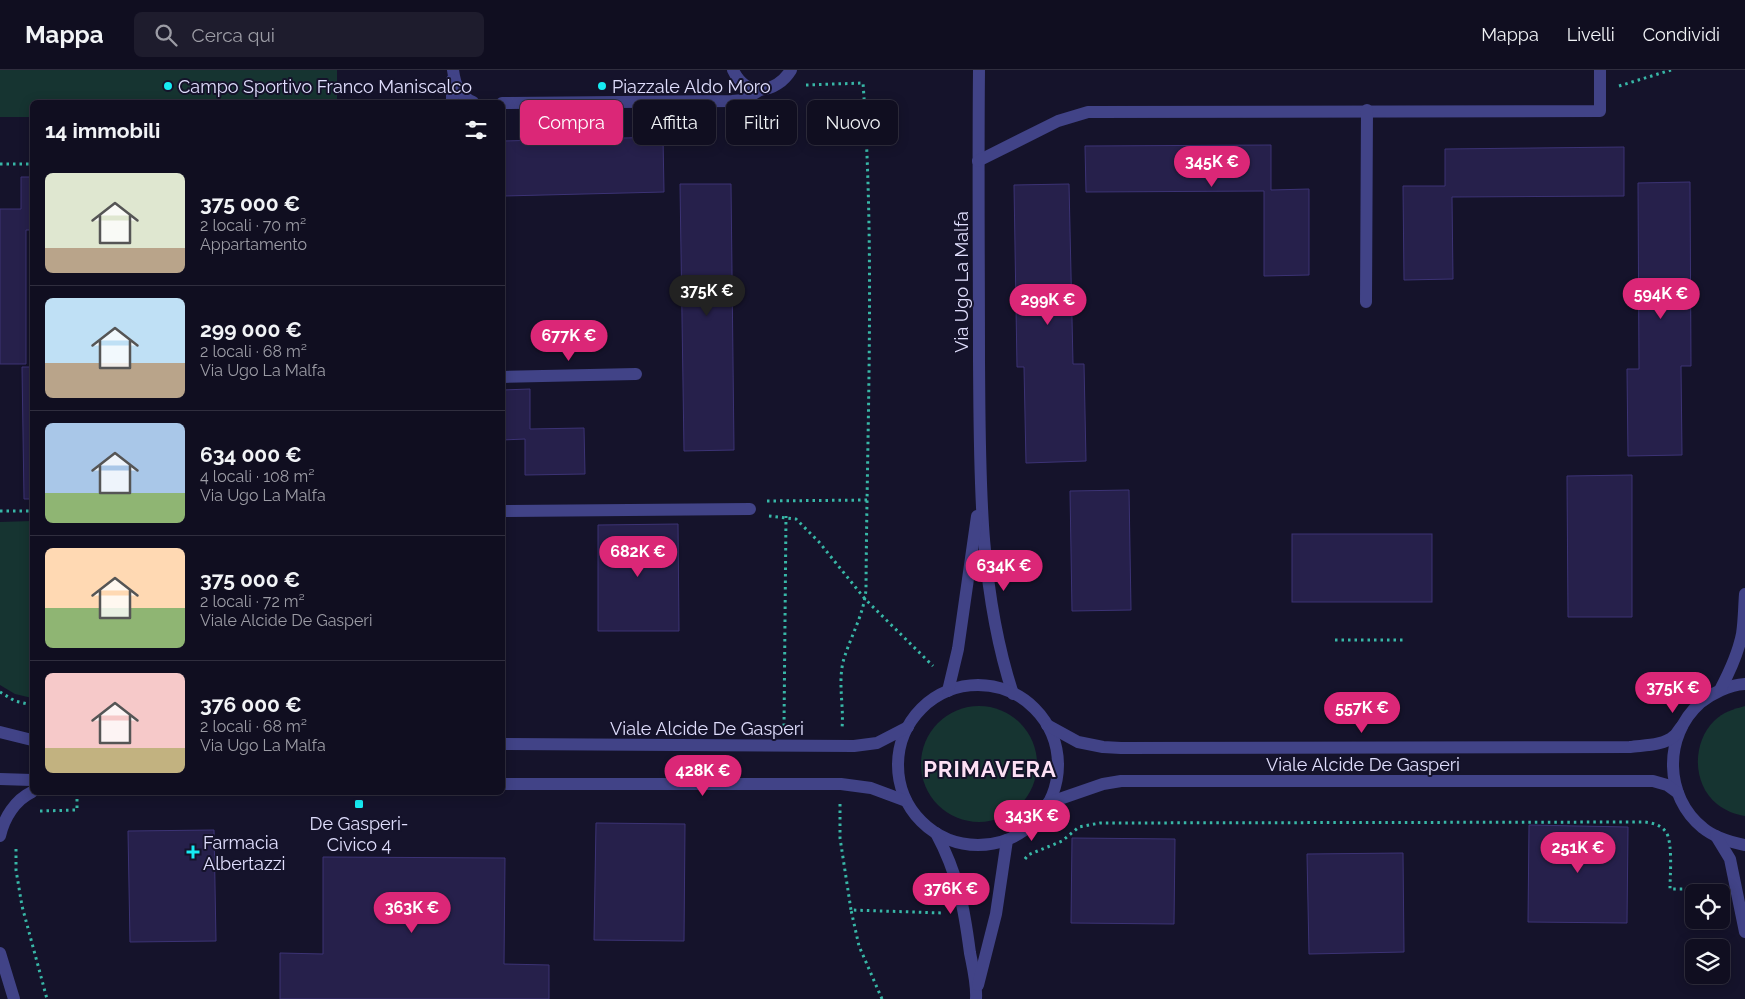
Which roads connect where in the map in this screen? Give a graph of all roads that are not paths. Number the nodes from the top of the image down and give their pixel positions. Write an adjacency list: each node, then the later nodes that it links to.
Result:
1 (452, 70): 7 (street); 8 (street)
2 (733, 70): 6 (street)
3 (790, 70): 6 (street)
4 (979, 70): 11 (street, Via Ugo La Malfa)
5 (1600, 70): 10 (street)
6 (760, 90): 9 (street)
7 (452, 100)
8 (470, 100)
9 (505, 102)
10 (1367, 110): 11 (street); 12 (street)
11 (978, 161): 15 (street, Via Ugo La Malfa)
12 (1366, 302)
13 (636, 374): 14 (street)
14 (505, 377)
15 (980, 494): 20 (street, Via Ugo La Malfa); 22 (street, Via Ugo La Malfa)
16 (750, 509): 17 (street)
17 (505, 511)
18 (1745, 594): 21 (street)
19 (1745, 684): 21 (street)
20 (949, 687): 22 (street); 25 (street)
21 (1720, 690): 24 (street)
22 (1013, 694): 23 (street)
23 (1047, 726): 24 (street, Viale Alcide De Gasperi); 35 (street)
24 (1682, 726): 33 (street)
25 (908, 727): 28 (street, Viale Alcide De Gasperi); 34 (street)
26 (0, 732): 27 (street)
27 (30, 740)
28 (505, 744)
29 (0, 779): 30 (street)
30 (30, 780)
31 (505, 784): 34 (street)
32 (30, 793): 37 (street)
33 (1678, 793): 35 (street, Viale Alcide De Gasperi); 38 (street)
34 (906, 801): 36 (street)
35 (1048, 803): 39 (street)
36 (936, 833): 39 (street); 43 (street)
37 (0, 836)
38 (1716, 836): 40 (street); 41 (street)
39 (1007, 840): 43 (street)
40 (1745, 845)
41 (1745, 932)
42 (0, 953): 44 (street)
43 (976, 996)
44 (14, 999)

